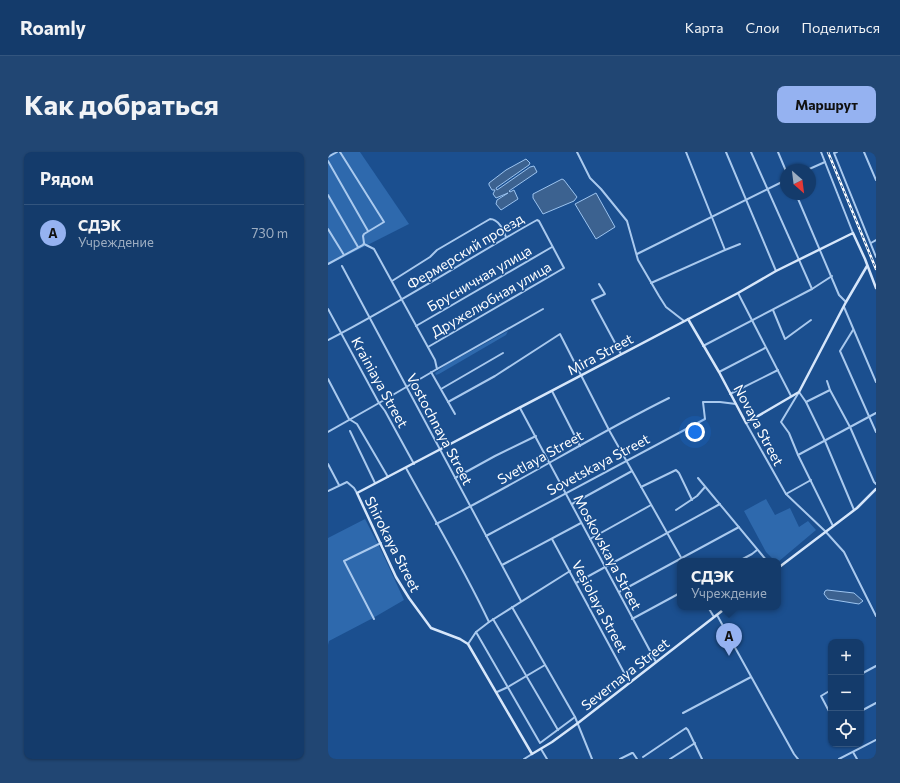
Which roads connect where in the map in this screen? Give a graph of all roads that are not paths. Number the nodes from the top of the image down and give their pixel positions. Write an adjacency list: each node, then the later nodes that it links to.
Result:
1 (337, 152): 11 (street)
2 (340, 152): 24 (street)
3 (577, 152): 35 (street)
4 (686, 152): 22 (street)
5 (726, 152): 20 (street)
6 (751, 152): 18 (street)
7 (778, 152): 14 (street)
8 (821, 152): 13 (street)
9 (864, 152): 16 (street)
10 (836, 153): 28 (street)
11 (328, 157)
12 (328, 161): 24 (street)
13 (824, 162): 15 (street); 25 (street)
14 (783, 164)
15 (816, 166)
16 (876, 180)
17 (780, 183): 18 (street)
18 (768, 189): 20 (street); 38 (street)
19 (328, 195): 31 (street)
20 (746, 199): 22 (street); 42 (street)
21 (799, 200): 34 (street)
22 (713, 216): 33 (street); 35 (street)
23 (328, 229): 36 (street)
24 (368, 231): 29 (street)
25 (853, 233): 34 (street, Mira Street); 41 (street)
26 (506, 237): 32 (street, Фермерский проезд); 44 (street); 50 (street, Фермерский проезд)
27 (876, 240): 28 (street)
28 (871, 243): 37 (street)
29 (364, 244): 31 (street); 44 (street)
30 (740, 244): 33 (street)
31 (358, 247): 36 (street)
32 (552, 247): 61 (street, Брусничная улица); 66 (street, Дружелюбная улица)
33 (726, 250): 45 (street)
34 (820, 250): 38 (street, Mira Street); 43 (street)
35 (636, 254): 45 (street)
36 (344, 255): 39 (street)
37 (876, 257)
38 (799, 260): 42 (street, Mira Street); 48 (street)
39 (328, 264)
40 (342, 266): 56 (street, Vostochnaya Street)
41 (867, 266): 47 (street); 51 (street)
42 (776, 271): 49 (street, Mira Street)
43 (832, 276): 48 (street); 51 (street)
44 (392, 281): 50 (street)
45 (651, 283): 59 (street)
46 (600, 284): 69 (street)
47 (876, 288)
48 (812, 289): 55 (street)
49 (738, 293): 57 (street, Mira Street); 60 (street)
50 (403, 300): 56 (street, Фермерский проезд); 61 (street)
51 (846, 302): 52 (street)
52 (844, 307): 62 (street); 82 (street)
53 (328, 309): 63 (street, Krainiaya Street)
54 (543, 309): 70 (street)
55 (773, 310): 58 (street); 60 (street)
56 (369, 318): 63 (street, Фермерский проезд); 78 (street, Vostochnaya Street)
57 (688, 319): 59 (street, Mira Street); 65 (street, Novaya Street)
58 (811, 320)
59 (684, 321): 69 (street, Mira Street)
60 (752, 321): 65 (street); 67 (street)
61 (416, 326): 66 (street)
62 (853, 330): 77 (street); 93 (street)
63 (341, 333): 64 (street, Фермерский проезд); 88 (street, Krainiaya Street)
64 (328, 340)
65 (703, 346): 73 (street, Novaya Street)
66 (428, 347): 70 (street)
67 (765, 348): 71 (street); 73 (street)
68 (503, 353): 79 (street)
69 (621, 354): 74 (street, Mira Street)
70 (437, 369): 72 (street)
71 (778, 370): 83 (street); 84 (street)
72 (432, 372): 78 (street); 79 (street)
73 (719, 372): 83 (street, Novaya Street)
74 (582, 375): 81 (street, Mira Street); 86 (street); 97 (street)
75 (328, 379): 94 (street, Shirokaya Street)
76 (827, 381): 80 (street)
77 (876, 382)
78 (406, 387): 88 (street); 104 (street, Vostochnaya Street)
79 (441, 389): 86 (street)
80 (830, 390): 87 (street); 96 (street)
81 (552, 391): 90 (street, Mira Street); 103 (street)
82 (799, 392): 84 (street); 87 (street); 105 (street)
83 (730, 394): 89 (street, Novaya Street)
84 (791, 396): 95 (street)
85 (669, 398): 97 (street, Svetlaya Street)
86 (448, 402): 92 (street)
87 (806, 402): 102 (street)
88 (379, 404): 94 (street); 109 (street, Krainiaya Street)
89 (736, 404): 95 (street, Novaya Street); 106 (street, Sovetskaya Street)
90 (520, 408): 101 (street, Moskovskaya Street); 104 (street, Mira Street)
91 (876, 413): 93 (street)
92 (455, 414)
93 (868, 417): 96 (street); 100 (street)
94 (349, 419): 99 (street); 112 (street, Shirokaya Street)
95 (746, 423): 125 (street, Novaya Street)
96 (850, 427): 102 (street); 117 (street)
97 (609, 430): 103 (street, Svetlaya Street); 106 (street)
98 (350, 431): 116 (street, Shirokaya Street)
99 (328, 432)
100 (876, 432)
101 (536, 436): 107 (street, Moskovskaya Street); 113 (street)
102 (825, 441): 105 (street); 132 (street)
103 (580, 446): 107 (street, Svetlaya Street)
104 (440, 450): 109 (street, Mira Street); 113 (street, Vostochnaya Street)
105 (798, 455): 115 (street)
106 (626, 460): 111 (street); 123 (street, Sovetskaya Street)
107 (550, 463): 123 (street, Moskovskaya Street); 130 (street, Svetlaya Street)
108 (328, 464): 118 (street)
109 (414, 464): 110 (street, Mira Street)
110 (406, 468): 112 (street, Mira Street); 134 (street)
111 (632, 471): 119 (street); 127 (street)
112 (388, 478): 116 (street, Mira Street)
113 (455, 478): 130 (street, Vostochnaya Street)
114 (698, 478): 120 (street)
115 (811, 480): 125 (street); 135 (street)
116 (375, 484): 124 (street, Mira Street)
117 (876, 484)
118 (339, 485): 122 (street); 124 (street)
119 (641, 487): 126 (street); 129 (street)
120 (705, 487): 126 (street); 128 (street)
121 (876, 489): 132 (street)
122 (328, 491)
123 (566, 493): 127 (street, Moskovskaya Street); 139 (street, Sovetskaya Street)
124 (357, 494): 142 (street, Shirokaya Street)
125 (786, 494): 137 (street, Novaya Street)
126 (692, 500): 131 (street)
127 (572, 504): 133 (street, Moskovskaya Street)
128 (720, 504): 136 (street); 138 (street)
129 (651, 505): 138 (street); 141 (street)
130 (471, 507): 134 (street, Svetlaya Street); 139 (street, Vostochnaya Street)
131 (676, 510)
132 (854, 510): 135 (street)
133 (582, 523): 140 (street); 141 (street, Moskovskaya Street)
134 (436, 524): 165 (street)
135 (833, 526): 137 (street)
136 (739, 527): 143 (street); 144 (street)
137 (825, 531): 149 (street); 160 (street, Novaya Street)
138 (667, 533): 144 (street); 150 (street)
139 (486, 536): 148 (street, Vostochnaya Street)
140 (552, 538): 148 (street); 151 (street, Vesiolaya Street)
141 (590, 539): 150 (street, Moskovskaya Street)
142 (381, 542): 162 (street); 167 (street, Shirokaya Street)
143 (757, 550): 145 (street); 146 (street)
144 (681, 558)
145 (745, 558)
146 (764, 558)
147 (677, 560): 153 (street)
148 (502, 565): 155 (street, Vostochnaya Street)
149 (781, 566)
150 (606, 567): 152 (street); 153 (street, Moskovskaya Street)
151 (570, 572): 152 (street, Vesiolaya Street); 155 (street)
152 (576, 583): 174 (street, Vesiolaya Street)
153 (619, 592): 164 (street, Moskovskaya Street)
154 (677, 595): 164 (street)
155 (521, 601): 156 (street)
156 (512, 607): 163 (street); 169 (street)
157 (710, 610): 161 (street)
158 (723, 610): 159 (street, Severnaya Street)
159 (717, 615): 161 (street, Severnaya Street); 173 (street)
160 (876, 616)
161 (714, 617): 168 (street, Severnaya Street)
162 (374, 619)
163 (493, 619): 165 (street); 172 (street)
164 (632, 619): 168 (street, Moskovskaya Street)
165 (489, 622): 166 (street)
166 (476, 632): 167 (street); 175 (street)
167 (468, 644): 176 (street)
168 (656, 662): 174 (street, Severnaya Street)
169 (545, 665): 172 (street); 182 (street)
170 (876, 666): 171 (street)
171 (864, 672)
172 (527, 676): 175 (street); 184 (street)
173 (751, 677): 181 (street); 198 (street)
174 (631, 682): 183 (street, Severnaya Street)
175 (508, 687): 176 (street); 184 (street)
176 (497, 692): 189 (street)
177 (828, 692): 180 (street)
178 (876, 704): 179 (street)
179 (864, 710)
180 (828, 711)
181 (683, 713)
182 (575, 717): 183 (street); 184 (street)
183 (578, 723): 187 (street, Severnaya Street); 193 (street)
184 (558, 730)
185 (876, 740): 188 (street)
186 (695, 744): 190 (street); 196 (street); 197 (street)
187 (541, 749): 189 (street, Severnaya Street); 192 (street)
188 (853, 752): 199 (street); 200 (street)
189 (532, 754): 191 (street)
190 (642, 758)
191 (524, 759)
192 (547, 759)
193 (592, 759)
194 (620, 759): 195 (street)
195 (636, 759)
196 (670, 759)
197 (702, 759)
198 (798, 759)
199 (840, 759)
200 (857, 759)

